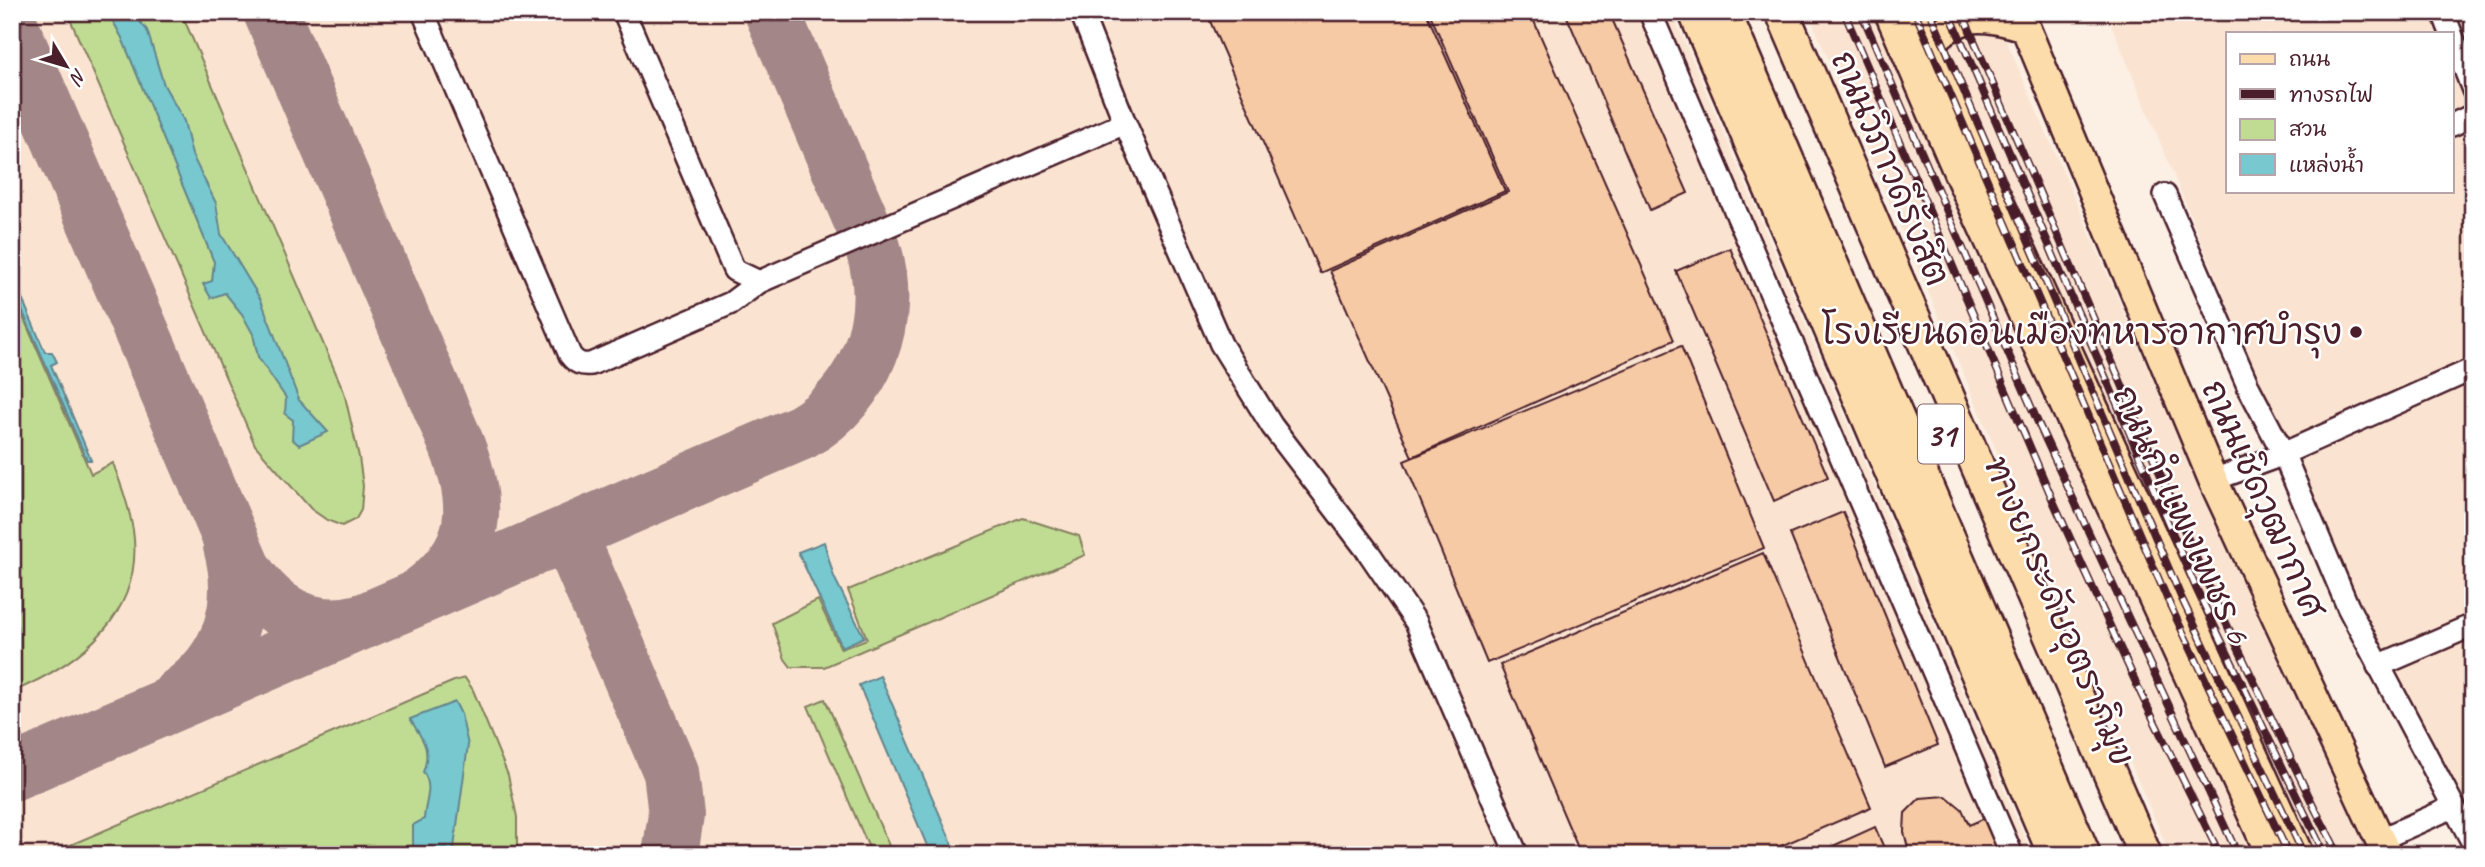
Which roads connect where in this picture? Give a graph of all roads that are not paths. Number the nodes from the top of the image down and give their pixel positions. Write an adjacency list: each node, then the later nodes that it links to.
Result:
1 (423, 12): 21 (lane)
2 (624, 12): 21 (lane)
3 (1081, 12): 18 (lane)
4 (1650, 12): 31 (lane)
5 (1695, 12): 32 (highway, 31)
6 (1724, 12): 33 (highway, ทางยกระดับอุตราภิมุข / 31)
7 (1760, 12): 34 (highway, ทางยกระดับอุตราภิมุข / 31)
8 (1782, 12): 35 (highway, ถนนวิภาวดีรังสิต / 31)
9 (1889, 12): 36 (main road, ถนนกำแพงเพชร 6)
10 (1912, 12): 15 (main road, ถนนกำแพงเพชร 6)
11 (2442, 12): 13 (lane)
12 (2022, 20): 15 (main road); 24 (main road, ถนนเชิดวุฒากาศ)
13 (2450, 32)
14 (2454, 42): 16 (lane)
15 (1927, 46): 37 (main road, ถนนกำแพงเพชร 6)
16 (2473, 90)
17 (2473, 115): 19 (lane)
18 (1125, 122): 21 (lane); 30 (lane)
19 (2454, 124)
20 (2165, 195): 23 (lane)
21 (759, 282)
22 (2473, 369): 23 (lane)
23 (2277, 456): 24 (lane); 26 (lane)
24 (2221, 477): 28 (main road, ถนนเชิดวุฒากาศ)
25 (2473, 625): 26 (lane)
26 (2378, 666): 27 (lane)
27 (2447, 811): 28 (lane); 29 (lane)
28 (2387, 843)
29 (2473, 843)
30 (1517, 855)
31 (2012, 855)
32 (2055, 855)
33 (2084, 855)
34 (2122, 855)
35 (2145, 855)
36 (2271, 855)
37 (2300, 855)

